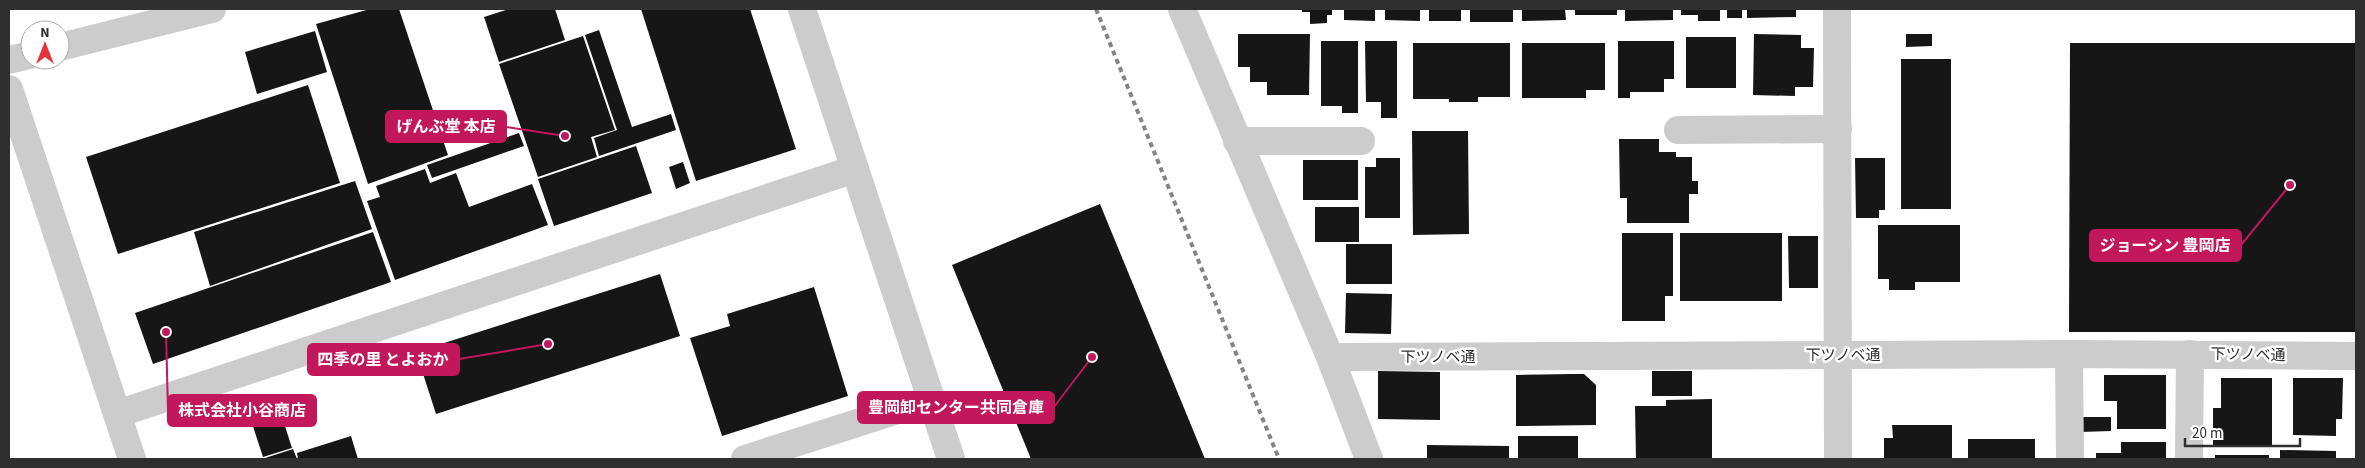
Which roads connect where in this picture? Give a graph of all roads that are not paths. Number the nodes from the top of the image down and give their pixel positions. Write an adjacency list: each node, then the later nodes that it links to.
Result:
1 (212, 9): 5 (street)
2 (802, 9): 11 (street)
3 (1182, 9): 9 (street)
4 (1837, 9): 7 (street)
5 (70, 44)
6 (9, 89): 18 (street)
7 (1838, 128): 8 (street); 14 (street)
8 (1678, 130)
9 (1237, 141): 10 (street); 16 (street)
10 (1361, 141)
11 (855, 169): 17 (street); 18 (street)
12 (2068, 354): 13 (street, 下ツノベ通); 14 (street, 下ツノベ通); 24 (street)
13 (2190, 354): 15 (street, 下ツノベ通); 25 (street)
14 (1838, 355): 16 (street, 下ツノベ通); 23 (street)
15 (2356, 356)
16 (1330, 358): 22 (street)
17 (932, 399): 20 (street); 21 (street)
18 (117, 414): 19 (street)
19 (132, 459)
20 (745, 459)
21 (951, 459)
22 (1369, 459)
23 (1838, 459)
24 (2070, 459)
25 (2189, 459)

